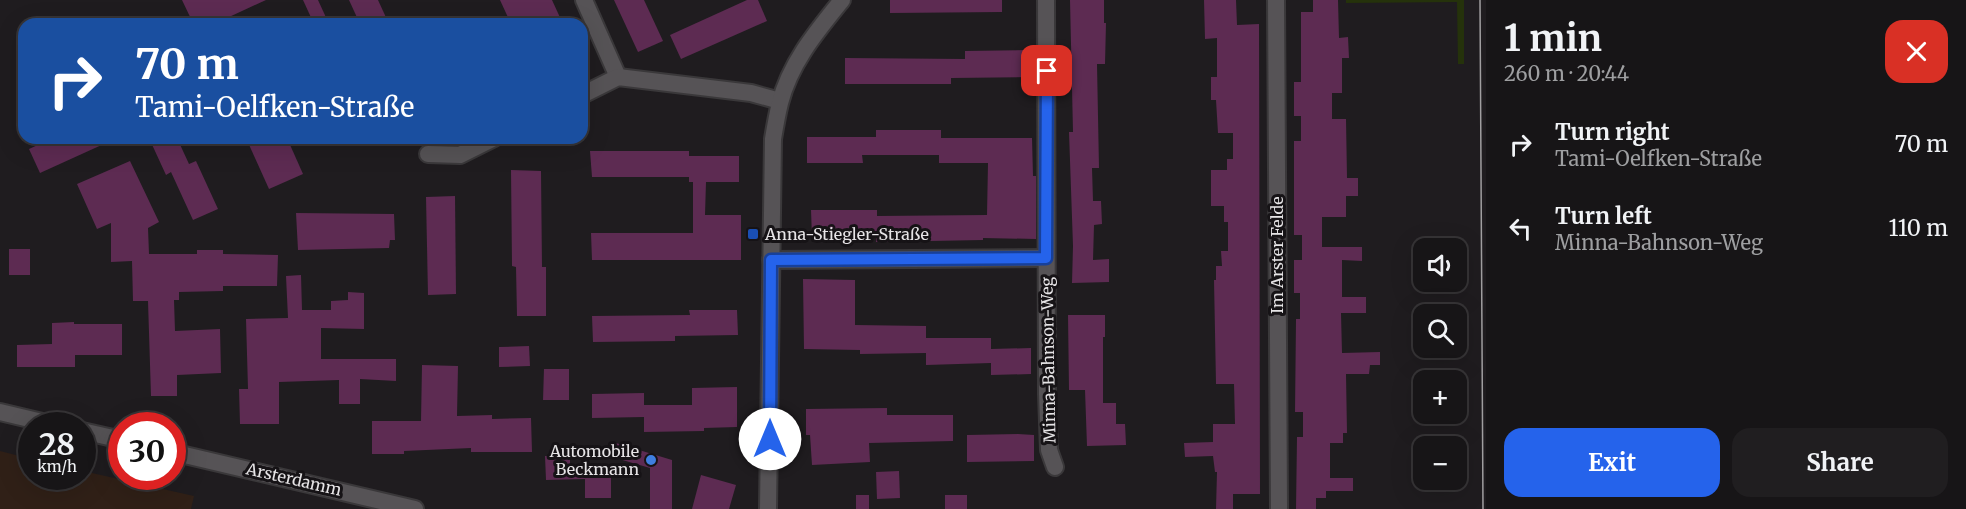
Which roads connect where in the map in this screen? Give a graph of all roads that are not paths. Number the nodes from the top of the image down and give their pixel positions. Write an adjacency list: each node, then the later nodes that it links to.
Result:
1 (584, 0): 5 (street)
2 (842, 0): 7 (street)
3 (1046, 0): 10 (street, Minna-Bahnson-Weg)
4 (1276, 0): 18 (street, Im Arster Felde)
5 (618, 77): 6 (street); 7 (street)
6 (588, 92)
7 (780, 101): 11 (street)
8 (482, 144): 9 (street)
9 (428, 154)
10 (1046, 258): 11 (street); 15 (street, Minna-Bahnson-Weg)
11 (771, 260): 17 (street)
12 (0, 412): 13 (street)
13 (18, 416)
14 (186, 455): 16 (street, Arsterdamm)
15 (1055, 467)
16 (415, 509)
17 (768, 509)
18 (1279, 509)

